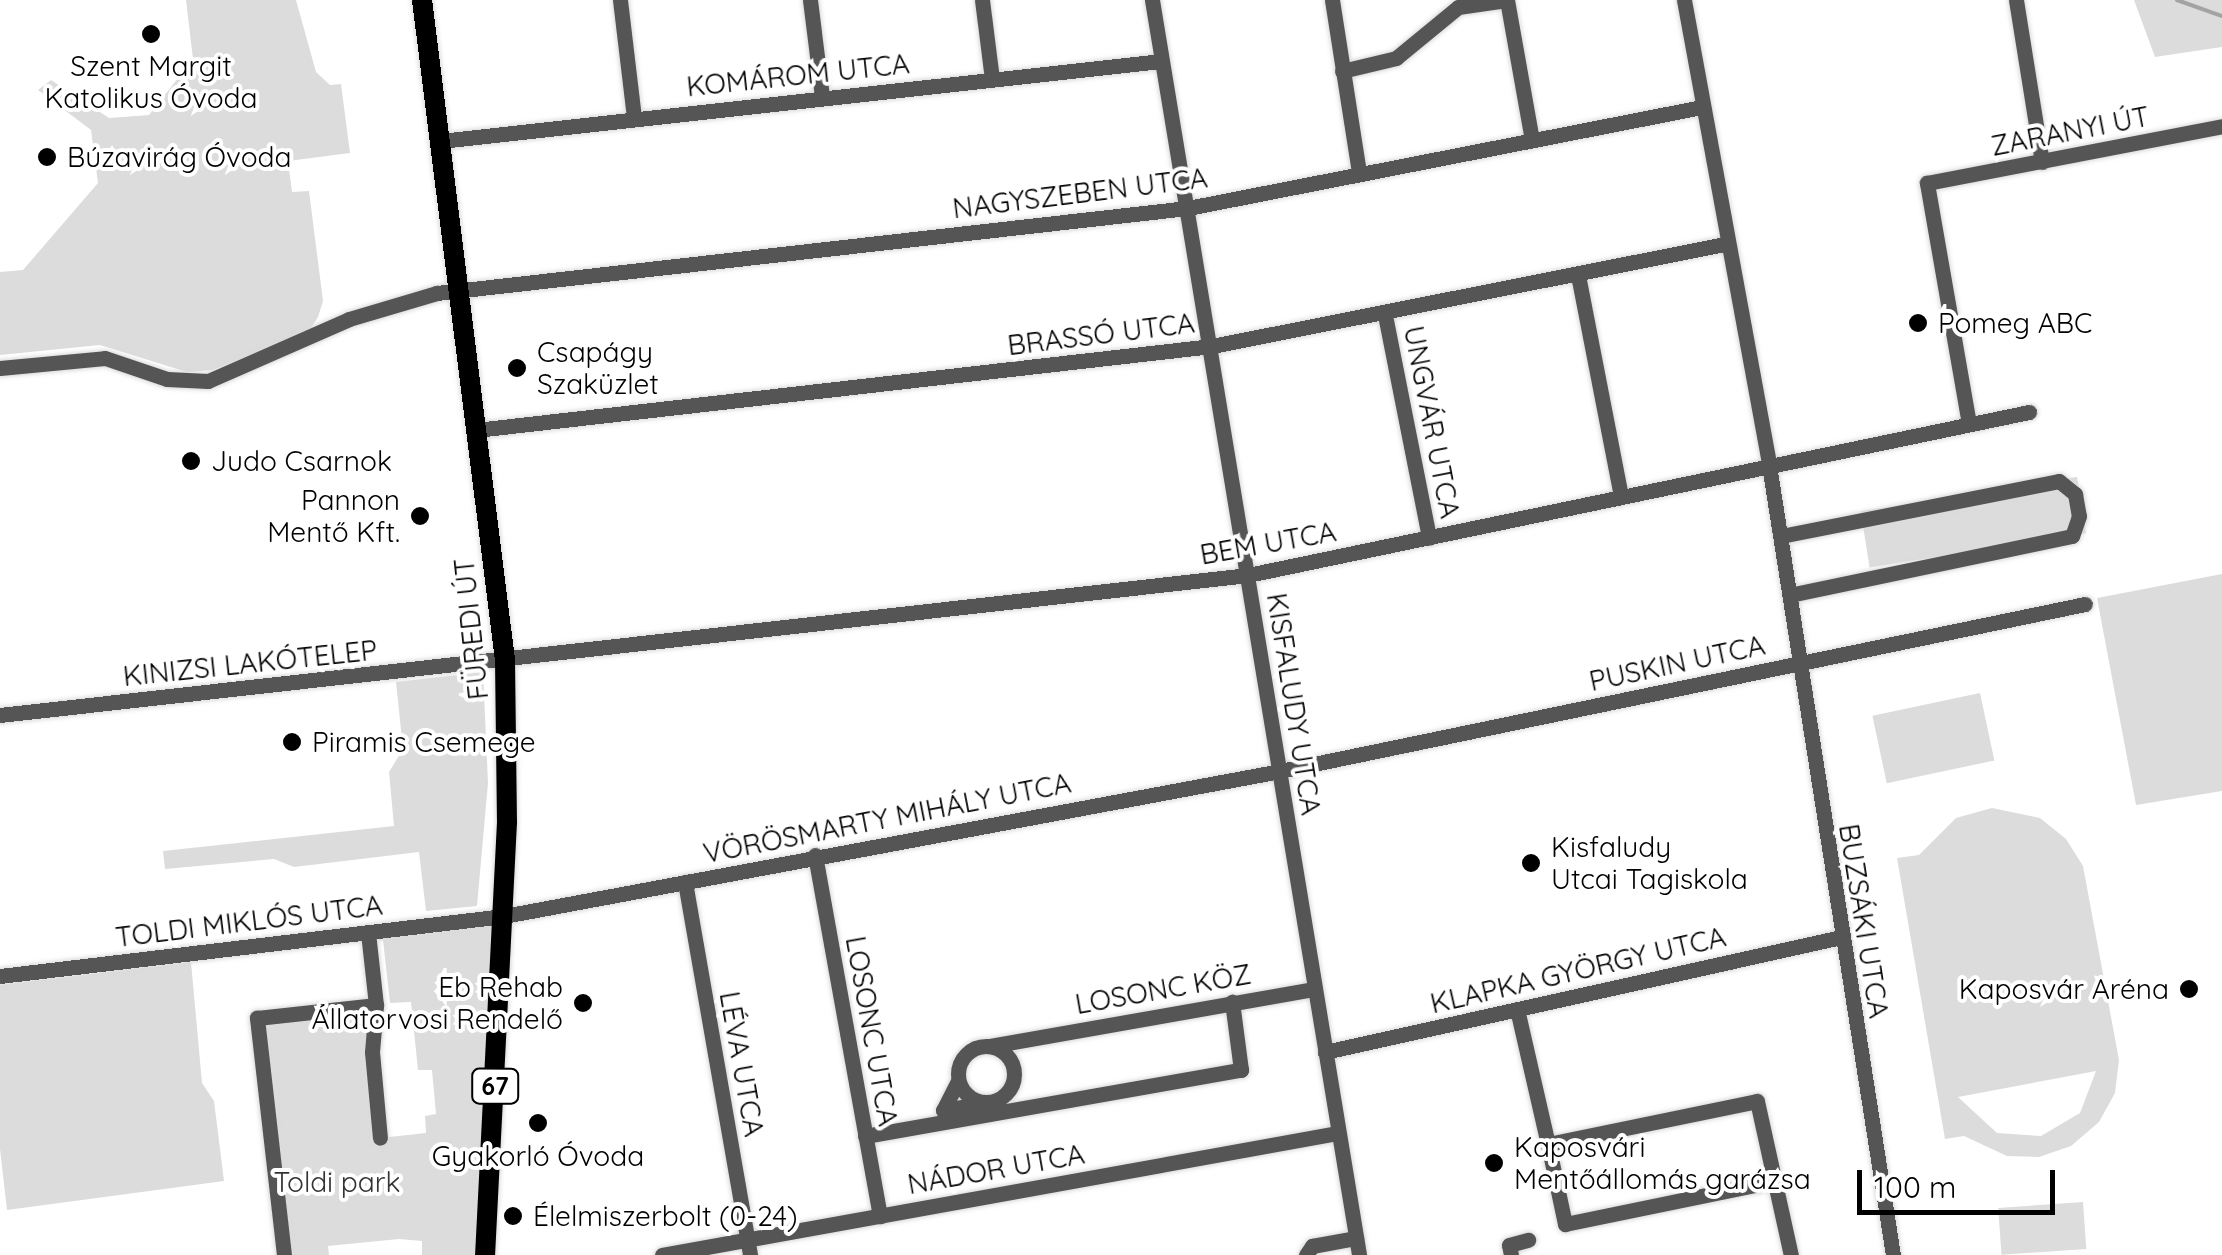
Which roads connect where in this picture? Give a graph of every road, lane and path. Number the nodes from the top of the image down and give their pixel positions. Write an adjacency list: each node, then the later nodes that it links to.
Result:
1 (422, 0): 18 (main road, FÜREDI ÚT / 67)
2 (620, 0): 15 (street)
3 (810, 0): 13 (street)
4 (982, 0): 12 (street)
5 (1152, 0): 10 (street, KISFALUDY UTCA)
6 (1332, 0): 11 (street)
7 (1508, 0): 11 (street); 17 (street)
8 (1684, 0): 14 (street, BUZSÁKI UTCA)
9 (2016, 0): 19 (street)
10 (1161, 62): 12 (street, KOMÁROM UTCA); 21 (street, KISFALUDY UTCA)
11 (1342, 70): 20 (street)
12 (992, 79): 13 (street, KOMÁROM UTCA)
13 (822, 97): 15 (street, KOMÁROM UTCA)
14 (1702, 108): 17 (street, NAGYSZEBEN UTCA); 22 (street, BUZSÁKI UTCA)
15 (634, 118): 18 (street, KOMÁROM UTCA)
16 (2222, 126): 19 (street, ZARANYI ÚT)
17 (1532, 140): 20 (street, NAGYSZEBEN UTCA)
18 (441, 141): 24 (main road, FÜREDI ÚT / 67)
19 (2042, 162): 29 (street, ZARANYI ÚT)
20 (1359, 172): 21 (street, NAGYSZEBEN UTCA)
21 (1188, 208): 24 (street, NAGYSZEBEN UTCA); 26 (street, KISFALUDY UTCA)
22 (1726, 244): 23 (street, BRASSÓ UTCA); 31 (street, BUZSÁKI UTCA)
23 (1578, 275): 25 (street, BRASSÓ UTCA); 32 (street)
24 (458, 290): 27 (street); 30 (main road, FÜREDI ÚT / 67)
25 (1385, 315): 26 (street, BRASSÓ UTCA); 34 (street, UNGVÁR UTCA)
26 (1212, 346): 30 (street, BRASSÓ UTCA); 35 (street, KISFALUDY UTCA)
27 (0, 368)
28 (2029, 412): 29 (street, BEM UTCA)
29 (1969, 424): 31 (street, BEM UTCA)
30 (476, 430): 38 (main road, FÜREDI ÚT / 67)
31 (1769, 465): 32 (street, BEM UTCA); 33 (street, BUZSÁKI UTCA)
32 (1622, 496): 34 (street, BEM UTCA)
33 (1781, 536): 36 (street, BUZSÁKI UTCA); 36 (street)
34 (1429, 538): 35 (street, BEM UTCA)
35 (1248, 575): 38 (street, BEM UTCA); 41 (street, KISFALUDY UTCA)
36 (1790, 595): 39 (street, BUZSÁKI UTCA)
37 (2085, 604): 39 (street, PUSKIN UTCA)
38 (505, 660): 40 (street, KINIZSI LAKÓTELEP); 44 (main road, FÜREDI ÚT / 67)
39 (1798, 663): 41 (street, PUSKIN UTCA); 46 (street, BUZSÁKI UTCA)
40 (0, 715)
41 (1280, 771): 42 (street, VÖRÖSMARTY MIHÁLY UTCA); 48 (street, KISFALUDY UTCA)
42 (815, 855): 43 (street, VÖRÖSMARTY MIHÁLY UTCA); 61 (street, LOSONC UTCA)
43 (685, 882): 44 (street, VÖRÖSMARTY MIHÁLY UTCA); 68 (street, LÉVA UTCA)
44 (504, 916): 45 (street, TOLDI MIKLÓS UTCA); 70 (main road, FÜREDI ÚT / 67)
45 (368, 933): 47 (street, TOLDI MIKLÓS UTCA); 50 (street)
46 (1841, 938): 51 (street, KLAPKA GYÖRGY UTCA); 75 (street, BUZSÁKI UTCA)
47 (0, 976)
48 (1314, 989): 49 (street, LOSONC KÖZ); 54 (street, KISFALUDY UTCA)
49 (1232, 1002): 52 (street, LOSONC KÖZ); 57 (street)
50 (376, 1005): 62 (street); 69 (street)
51 (1517, 1009): 54 (street, KLAPKA GYÖRGY UTCA); 63 (street)
52 (1020, 1039): 53 (street, LOSONC KÖZ); 55 (street)
53 (990, 1046): 55 (street); 56 (street)
54 (1325, 1052): 60 (street, KISFALUDY UTCA)
55 (1012, 1062): 57 (street)
56 (958, 1081): 58 (street); 59 (street)
57 (1017, 1096): 58 (street); 59 (street)
58 (991, 1102): 59 (street)
59 (942, 1118): 61 (street)
60 (1338, 1133): 65 (street, NÁDOR UTCA); 67 (street, KISFALUDY UTCA)
61 (865, 1136): 65 (street, LOSONC UTCA)
62 (380, 1138)
63 (1548, 1144): 64 (street); 64 (street)
64 (1774, 1181): 74 (street)
65 (880, 1216): 68 (street, NÁDOR UTCA)
66 (1528, 1240): 73 (street)
67 (1358, 1246): 72 (street)
68 (748, 1247): 71 (street, NÁDOR UTCA)
69 (284, 1255)
70 (485, 1255)
71 (662, 1255)
72 (1306, 1255)
73 (1511, 1255)
74 (1791, 1255)
75 (1893, 1255)

